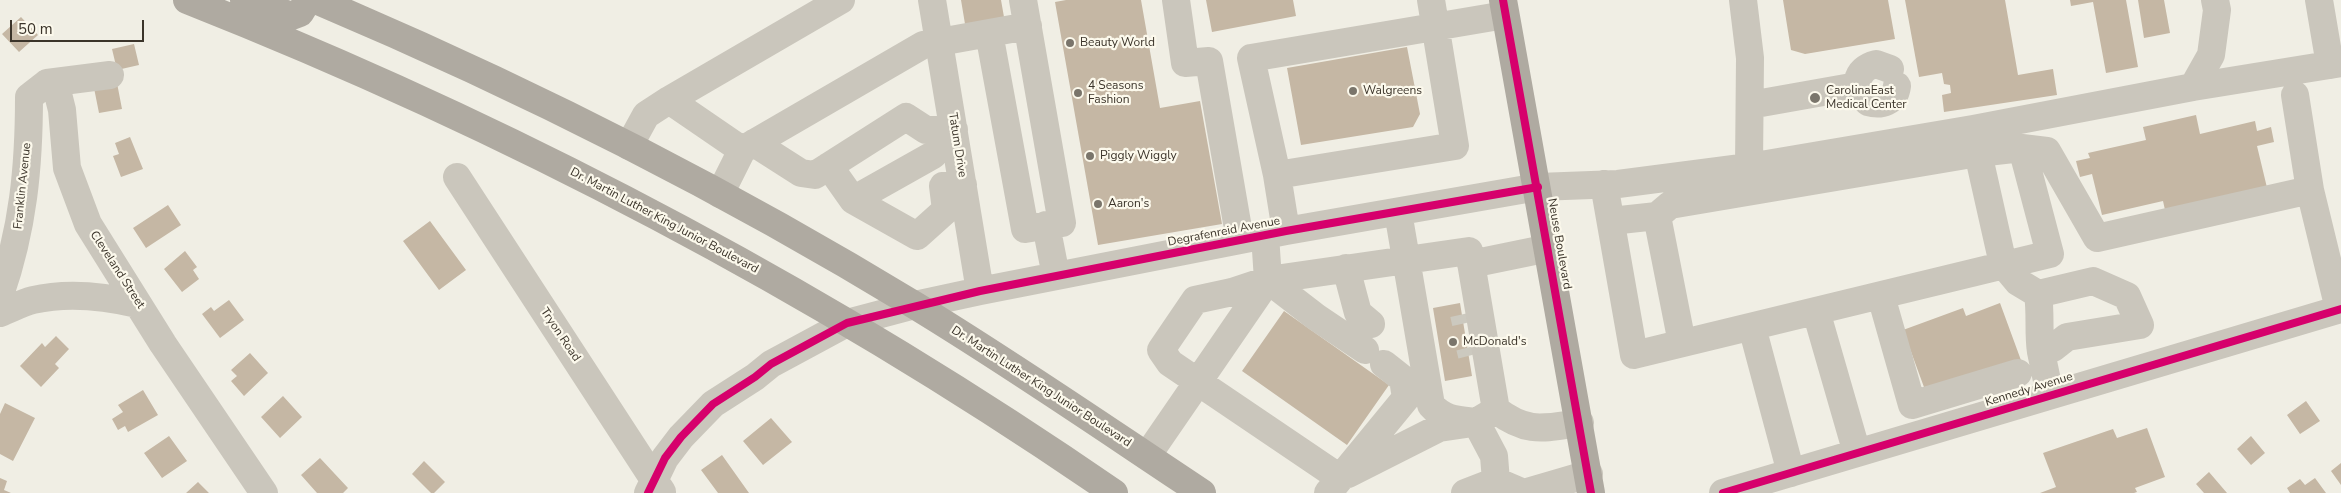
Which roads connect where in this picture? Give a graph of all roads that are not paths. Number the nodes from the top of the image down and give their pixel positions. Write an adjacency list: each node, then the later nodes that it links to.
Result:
1 (187, 0): 62 (main road, Dr. Martin Luther King Junior Boulevard)
2 (244, 0): 3 (main road)
3 (308, 0)
4 (316, 0): 27 (main road, Dr. Martin Luther King Junior Boulevard)
5 (842, 0): 22 (street)
6 (932, 0): 15 (street, Tatum Drive)
7 (1176, 0): 44 (street)
8 (2215, 0): 20 (street)
9 (2319, 0): 16 (street)
10 (1504, 7): 13 (street); 36 (main road, Neuse Boulevard)
11 (1748, 7): 23 (street)
12 (1025, 13): 14 (street); 43 (street)
13 (1433, 13): 32 (street); 32 (street)
14 (989, 34): 15 (street); 43 (street)
15 (940, 42): 24 (street, Tatum Drive); 28 (street)
16 (2335, 64): 20 (street)
17 (110, 75): 19 (street)
18 (1894, 78): 23 (street)
19 (47, 83): 55 (street, Franklin Avenue); 57 (street, Cleveland Street)
20 (2193, 87): 25 (street)
21 (2295, 94): 37 (street)
22 (669, 100): 27 (street); 28 (street)
23 (1750, 105): 31 (street)
24 (954, 130): 26 (street); 35 (street, Tatum Drive)
25 (1975, 141): 29 (street); 31 (street, Degrafenreid Avenue); 41 (street); 47 (street)
26 (930, 142): 30 (street); 35 (street); 39 (street)
27 (629, 146): 38 (main road, Dr. Martin Luther King Junior Boulevard)
28 (748, 147): 30 (street); 38 (street)
29 (2022, 148): 37 (street); 47 (street)
30 (829, 166): 39 (street)
31 (1749, 168): 34 (street, Degrafenreid Avenue)
32 (1277, 175): 44 (street)
33 (457, 177): 80 (street, Tryon Road)
34 (1604, 184): 36 (street, Degrafenreid Avenue); 42 (street)
35 (953, 186): 39 (street); 53 (street, Tatum Drive)
36 (1538, 187): 40 (street, Degrafenreid Avenue); 45 (main road, Neuse Boulevard)
37 (2310, 190): 48 (street)
38 (720, 194): 58 (main road, Dr. Martin Luther King Junior Boulevard)
39 (853, 200)
40 (1398, 212): 44 (street, Degrafenreid Avenue); 46 (street)
41 (1657, 216): 42 (street); 64 (street)
42 (1611, 221): 64 (street)
43 (1046, 225): 50 (street)
44 (1264, 235): 50 (street, Degrafenreid Avenue); 52 (street)
45 (1548, 248): 51 (street); 72 (main road, Neuse Boulevard)
46 (1406, 260): 49 (street); 51 (street); 71 (street)
47 (2003, 264): 54 (street); 56 (street)
48 (2335, 266): 59 (street)
49 (1346, 268): 52 (street); 65 (street)
50 (1056, 276): 53 (street, Degrafenreid Avenue)
51 (1473, 276): 71 (street); 71 (street)
52 (1268, 280): 65 (street); 68 (street); 68 (street)
53 (980, 291): 58 (street, Degrafenreid Avenue)
54 (2038, 294): 66 (street); 66 (street)
55 (0, 295)
56 (1881, 296): 60 (street); 70 (street)
57 (138, 304): 61 (street); 81 (street, Cleveland Street)
58 (915, 306): 62 (street, Degrafenreid Avenue); 75 (main road, Dr. Martin Luther King Junior Boulevard)
59 (2340, 309): 69 (street, Kennedy Avenue)
60 (1816, 311): 63 (street); 74 (street)
61 (0, 313)
62 (847, 323): 80 (street, Degrafenreid Avenue); 82 (main road, Dr. Martin Luther King Junior Boulevard)
63 (1752, 327): 64 (street); 76 (street)
64 (1682, 344)
65 (1373, 346): 78 (street)
66 (2041, 352): 69 (street)
67 (2018, 373): 70 (street)
68 (1198, 382): 75 (street); 78 (street)
69 (2050, 396): 73 (street, Kennedy Avenue)
70 (1912, 405): 73 (street)
71 (1488, 408): 72 (street); 78 (street); 79 (street)
72 (1580, 423): 77 (main road, Neuse Boulevard)
73 (1915, 436): 74 (street, Kennedy Avenue)
74 (1857, 453): 76 (street, Kennedy Avenue)
75 (1147, 456): 83 (main road, Dr. Martin Luther King Junior Boulevard)
76 (1790, 473): 86 (street, Kennedy Avenue)
77 (1590, 484): 85 (street)
78 (1334, 485)
79 (1495, 487): 84 (street); 85 (street)
80 (655, 488)
81 (264, 493)
82 (1114, 493)
83 (1202, 493)
84 (1465, 493)
85 (1524, 493)
86 (1723, 493)

